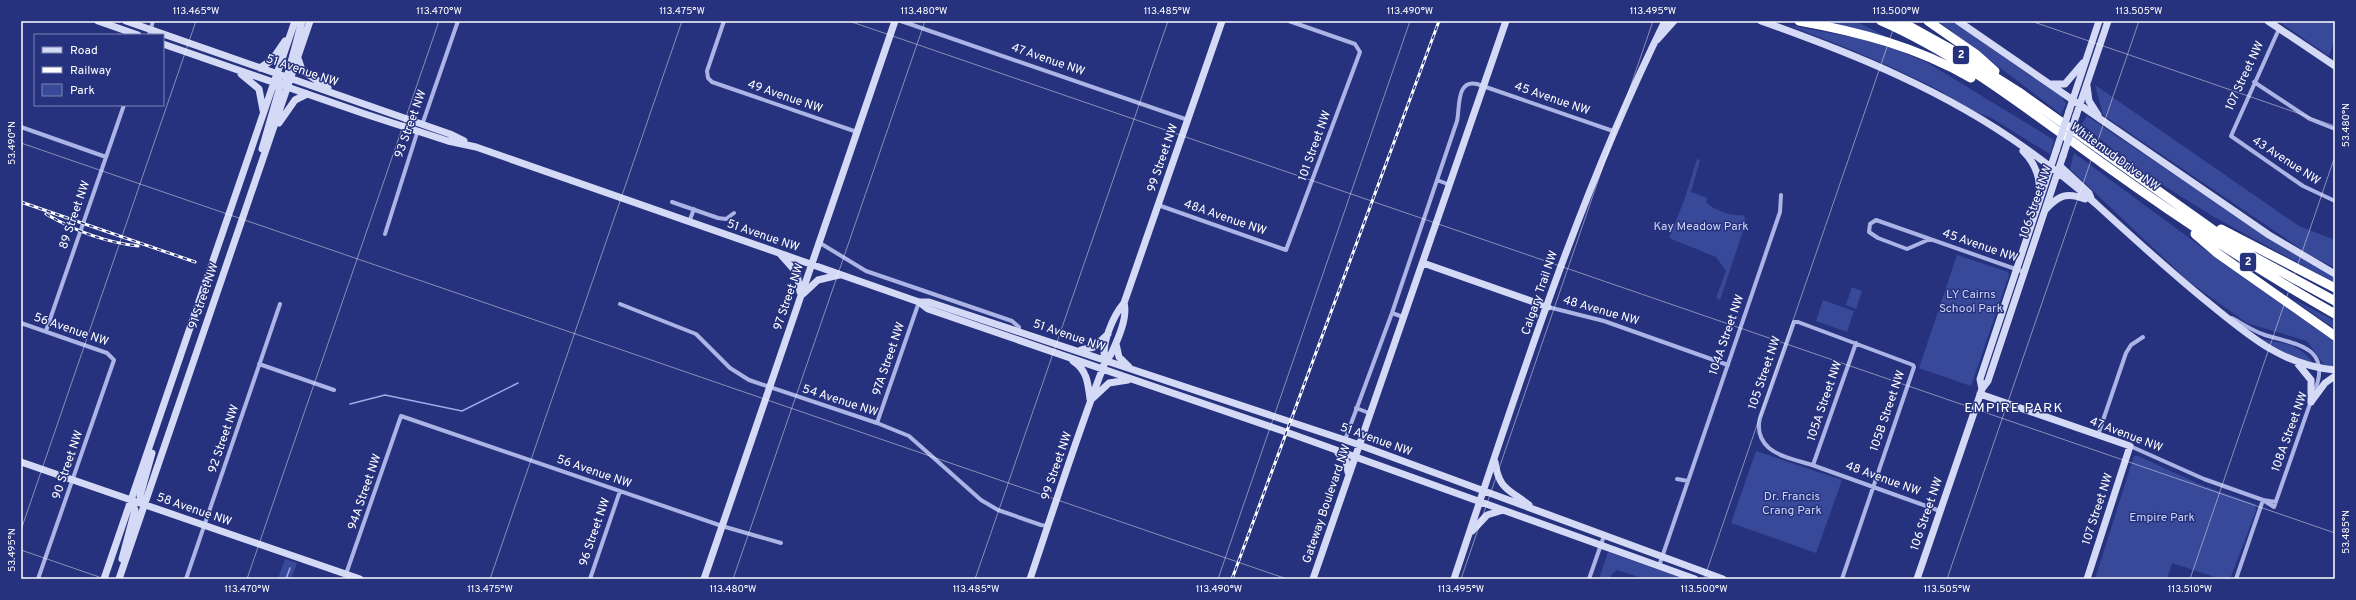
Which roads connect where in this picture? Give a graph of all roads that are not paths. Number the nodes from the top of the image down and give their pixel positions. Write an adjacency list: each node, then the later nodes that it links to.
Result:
1 (98, 21): 28 (main road)
2 (126, 21): 27 (main road, 51 Avenue NW)
3 (153, 21): 27 (street)
4 (295, 21): 26 (main road)
5 (302, 21): 38 (main road)
6 (310, 21): 32 (main road)
7 (458, 21): 56 (street, 93 Street NW)
8 (724, 21): 59 (street, 49 Avenue NW)
9 (895, 21): 59 (main road, 97 Street NW)
10 (901, 21): 54 (street, 47 Avenue NW)
11 (1222, 21): 54 (main road, 99 Street NW)
12 (1289, 21): 84 (street, 101 Street NW)
13 (1506, 21): 44 (main road, Gateway Boulevard NW)
14 (1665, 21): 30 (main road, Calgary Trail NW)
15 (1674, 21): 30 (main road)
16 (1761, 21): 61 (main road)
17 (1799, 21): 45 (highway)
18 (1881, 21): 45 (highway, Whitemud Drive NW / 2)
19 (1900, 21): 46 (highway, Whitemud Drive NW / 2)
20 (1928, 21): 46 (highway)
21 (1958, 21): 40 (main road, Whitemud Drive NW)
22 (2099, 21): 33 (main road, 106 Street NW)
23 (2108, 21): 41 (main road, 106 Street NW)
24 (2268, 21): 25 (main road)
25 (2280, 28): 35 (main road); 39 (street, 107 Street NW)
26 (292, 31): 36 (main road); 37 (main road)
27 (150, 32)
28 (135, 34)
29 (164, 37): 36 (main road, 51 Avenue NW)
30 (1654, 43): 58 (main road, Calgary Trail NW)
31 (164, 44): 34 (main road, 51 Avenue NW)
32 (298, 56): 38 (main road); 48 (main road)
33 (2085, 62): 40 (main road); 49 (main road, 106 Street NW)
34 (226, 66): 42 (main road, 51 Avenue NW); 52 (main road)
35 (2335, 66)
36 (260, 68): 37 (main road, 51 Avenue NW)
37 (277, 74): 38 (main road, 51 Avenue NW); 42 (main road)
38 (289, 78): 43 (main road); 48 (main road, 51 Avenue NW)
39 (2254, 82): 57 (street); 60 (street, 107 Street NW)
40 (2048, 83): 49 (main road, Whitemud Drive NW)
41 (2087, 83): 50 (main road, 106 Street NW); 53 (main road)
42 (277, 84): 43 (main road, 51 Avenue NW); 52 (main road, 91 Street NW); 66 (main road)
43 (288, 87): 47 (main road, 51 Avenue NW); 62 (main road, 91 Street NW)
44 (1484, 87): 58 (street, 45 Avenue NW); 68 (street, Gateway Boulevard NW); 69 (main road, Gateway Boulevard NW)
45 (1997, 87): 74 (highway, Whitemud Drive NW / 2)
46 (2019, 92): 74 (highway, Whitemud Drive NW / 2)
47 (307, 94): 56 (main road, 51 Avenue NW); 62 (main road)
48 (347, 99): 56 (main road, 51 Avenue NW)
49 (2072, 100): 50 (main road, Whitemud Drive NW); 65 (main road, 106 Street NW, bridge)
50 (2079, 105): 53 (main road, Whitemud Drive NW); 64 (main road, 106 Street NW, bridge)
51 (124, 106): 63 (street, 89 Street NW)
52 (263, 115): 135 (main road, 91 Street NW)
53 (2100, 118): 90 (main road, Whitemud Drive NW)
54 (1188, 120): 75 (main road, 99 Street NW)
55 (21, 127): 63 (street)
56 (420, 128): 80 (main road, 51 Avenue NW); 81 (street, 93 Street NW)
57 (2335, 129)
58 (1613, 131): 99 (main road, Calgary Trail NW)
59 (857, 132): 83 (main road, 97 Street NW)
60 (2231, 134): 72 (street, 43 Avenue NW)
61 (2006, 136): 65 (main road); 76 (main road)
62 (269, 141): 66 (main road, 91 Street NW)
63 (106, 157): 106 (street, 89 Street NW)
64 (2062, 160): 65 (main road); 67 (main road, 106 Street NW); 71 (main road)
65 (2052, 164): 67 (main road); 76 (main road, 106 Street NW)
66 (261, 165): 157 (main road, 91 Street NW)
67 (2057, 173): 71 (main road); 78 (main road, 106 Street NW)
68 (1437, 180): 69 (street); 101 (street, Gateway Boulevard NW)
69 (1450, 185): 87 (main road, Gateway Boulevard NW)
70 (1781, 195): 119 (street, 104A Street NW)
71 (2093, 201): 78 (main road); 100 (main road)
72 (2335, 201)
73 (672, 202): 77 (street, 51 Avenue NW)
74 (2165, 203): 92 (highway); 94 (highway, Whitemud Drive NW / 2); 102 (highway, Whitemud Drive NW / 2); 108 (highway)
75 (1158, 206): 84 (street, 48A Avenue NW); 96 (main road, 99 Street NW)
76 (2037, 208): 88 (main road, 106 Street NW)
77 (694, 209): 79 (street, 51 Avenue NW); 80 (street)
78 (2044, 211): 89 (main road, 106 Street NW)
79 (734, 213)
80 (689, 222): 85 (main road, 51 Avenue NW)
81 (385, 234)
82 (1930, 239): 82 (street, 45 Avenue NW); 88 (street, 45 Avenue NW)
83 (820, 243): 86 (main road, 97 Street NW); 105 (street, 51 Avenue NW)
84 (1286, 250)
85 (780, 253): 86 (main road, 51 Avenue NW); 93 (main road)
86 (812, 264): 91 (main road, 51 Avenue NW); 93 (main road, 97 Street NW)
87 (1423, 264): 99 (main road, 48 Avenue NW); 103 (main road, Gateway Boulevard NW)
88 (2016, 269): 89 (street, 45 Avenue NW); 128 (main road, 106 Street NW)
89 (2024, 272): 128 (main road, 106 Street NW)
90 (2335, 274)
91 (841, 275): 93 (main road); 95 (main road, 51 Avenue NW)
92 (2335, 288)
93 (801, 297): 126 (main road, 97 Street NW)
94 (2335, 301)
95 (919, 302): 105 (main road, 51 Avenue NW); 111 (main road, 51 Avenue NW); 134 (street, 97A Street NW)
96 (1124, 303): 107 (main road, 99 Street NW); 110 (main road, 99 Street NW)
97 (280, 304): 118 (street, 92 Street NW)
98 (620, 304): 126 (street, 54 Avenue NW)
99 (1548, 307): 119 (street, 48 Avenue NW); 143 (main road, Calgary Trail NW)
100 (2220, 311): 117 (main road); 120 (street)
101 (1392, 313): 103 (street); 131 (street, Gateway Boulevard NW)
102 (2335, 314)
103 (1403, 317): 132 (main road, Gateway Boulevard NW)
104 (21, 323): 106 (street, 56 Avenue NW)
105 (1019, 331): 111 (street, 51 Avenue NW); 113 (main road, 51 Avenue NW)
106 (46, 332): 114 (street, 56 Avenue NW)
107 (1110, 332): 113 (main road); 116 (main road, 99 Street NW)
108 (2335, 336)
109 (2143, 337): 137 (street)
110 (1117, 338): 116 (main road, 99 Street NW); 122 (main road)
111 (1016, 339): 115 (main road, 51 Avenue NW)
112 (1856, 342): 136 (street, 105 Street NW); 145 (street, 105A Street NW); 150 (street, 105B Street NW)
113 (1076, 350): 116 (main road, 51 Avenue NW)
114 (113, 357): 148 (street, 90 Street NW)
115 (1068, 357): 121 (main road, 51 Avenue NW); 129 (main road)
116 (1105, 360): 121 (main road, 99 Street NW); 122 (main road, 51 Avenue NW)
117 (2295, 361): 120 (main road); 130 (main road)
118 (259, 364): 127 (street); 161 (street, 92 Street NW)
119 (1728, 365): 149 (street, 104A Street NW)
120 (2319, 368): 123 (main road); 130 (street, 108A Street NW)
121 (1102, 369): 125 (main road, 51 Avenue NW); 129 (main road, 99 Street NW)
122 (1131, 369): 138 (main road, 51 Avenue NW)
123 (2335, 370)
124 (2335, 376): 130 (main road)
125 (1133, 379): 129 (main road); 141 (main road, 51 Avenue NW)
126 (770, 388): 134 (street, 54 Avenue NW); 162 (main road, 97 Street NW)
127 (334, 390)
128 (1981, 392): 137 (main road, 47 Avenue NW); 159 (main road, 106 Street NW)
129 (1090, 401): 163 (main road, 99 Street NW)
130 (2311, 402): 155 (street, 108A Street NW)
131 (1356, 408): 132 (street); 138 (street, Gateway Boulevard NW)
132 (1369, 413): 139 (main road, Gateway Boulevard NW)
133 (401, 416): 151 (street, 56 Avenue NW); 170 (street, 94A Street NW)
134 (877, 423): 163 (street, 54 Avenue NW)
135 (157, 427): 153 (main road, 91 Street NW); 157 (main road)
136 (1759, 433): 145 (street, 48 Avenue NW)
137 (2098, 435): 140 (main road, 47 Avenue NW)
138 (1345, 440): 139 (main road, 51 Avenue NW); 141 (main road)
139 (1359, 445): 142 (main road, Gateway Boulevard NW); 152 (main road, 51 Avenue NW)
140 (2130, 446): 154 (street, 47 Avenue NW); 186 (main road, 107 Street NW)
141 (1325, 447): 142 (main road, 51 Avenue NW); 146 (main road)
142 (1355, 457): 146 (main road, Gateway Boulevard NW); 156 (main road, 51 Avenue NW)
143 (1495, 460): 152 (main road, Calgary Trail NW); 158 (main road)
144 (21, 462): 148 (main road, 58 Avenue NW)
145 (1813, 465): 150 (street, 48 Avenue NW)
146 (1348, 476): 179 (main road, Gateway Boulevard NW)
147 (1677, 479): 149 (street)
148 (73, 480): 153 (main road, 58 Avenue NW); 171 (street, 90 Street NW)
149 (1688, 481): 168 (street, 104A Street NW)
150 (1873, 487): 159 (street, 48 Avenue NW); 184 (street, 105B Street NW)
151 (620, 491): 162 (street, 56 Avenue NW); 176 (street, 96 Street NW)
152 (1484, 491): 156 (main road, Calgary Trail NW); 158 (main road, 51 Avenue NW)
153 (131, 500): 157 (main road, 58 Avenue NW); 172 (main road, 91 Street NW); 173 (main road)
154 (2263, 500): 155 (street); 155 (street, 108A Street NW); 187 (street)
155 (2276, 502)
156 (1480, 503): 160 (main road, 51 Avenue NW); 164 (main road, Calgary Trail NW)
157 (144, 505): 161 (main road, 58 Avenue NW); 173 (main road, 91 Street NW)
158 (1533, 509): 165 (main road, 51 Avenue NW)
159 (1940, 511): 185 (main road, 106 Street NW)
160 (1510, 513): 164 (main road); 167 (main road, 51 Avenue NW)
161 (205, 526): 170 (main road, 58 Avenue NW); 174 (street, 92 Street NW)
162 (722, 526): 166 (street, 56 Avenue NW); 177 (main road, 97 Street NW)
163 (1048, 526): 178 (main road, 99 Street NW)
164 (1470, 532): 180 (main road, Calgary Trail NW)
165 (1604, 536): 167 (street); 168 (main road, 51 Avenue NW)
166 (781, 543)
167 (1600, 546): 169 (main road, 51 Avenue NW); 181 (street)
168 (1662, 558): 169 (street, 104A Street NW); 183 (main road, 51 Avenue NW)
169 (1659, 566): 182 (main road, 51 Avenue NW)
170 (346, 574): 175 (main road, 58 Avenue NW)
171 (38, 579)
172 (104, 579)
173 (118, 579)
174 (186, 579)
175 (360, 579)
176 (590, 579)
177 (704, 579)
178 (1030, 579)
179 (1312, 579)
180 (1454, 579)
181 (1589, 579)
182 (1695, 579)
183 (1720, 579)
184 (1842, 579)
185 (1917, 579)
186 (2087, 579)
187 (2236, 579)

